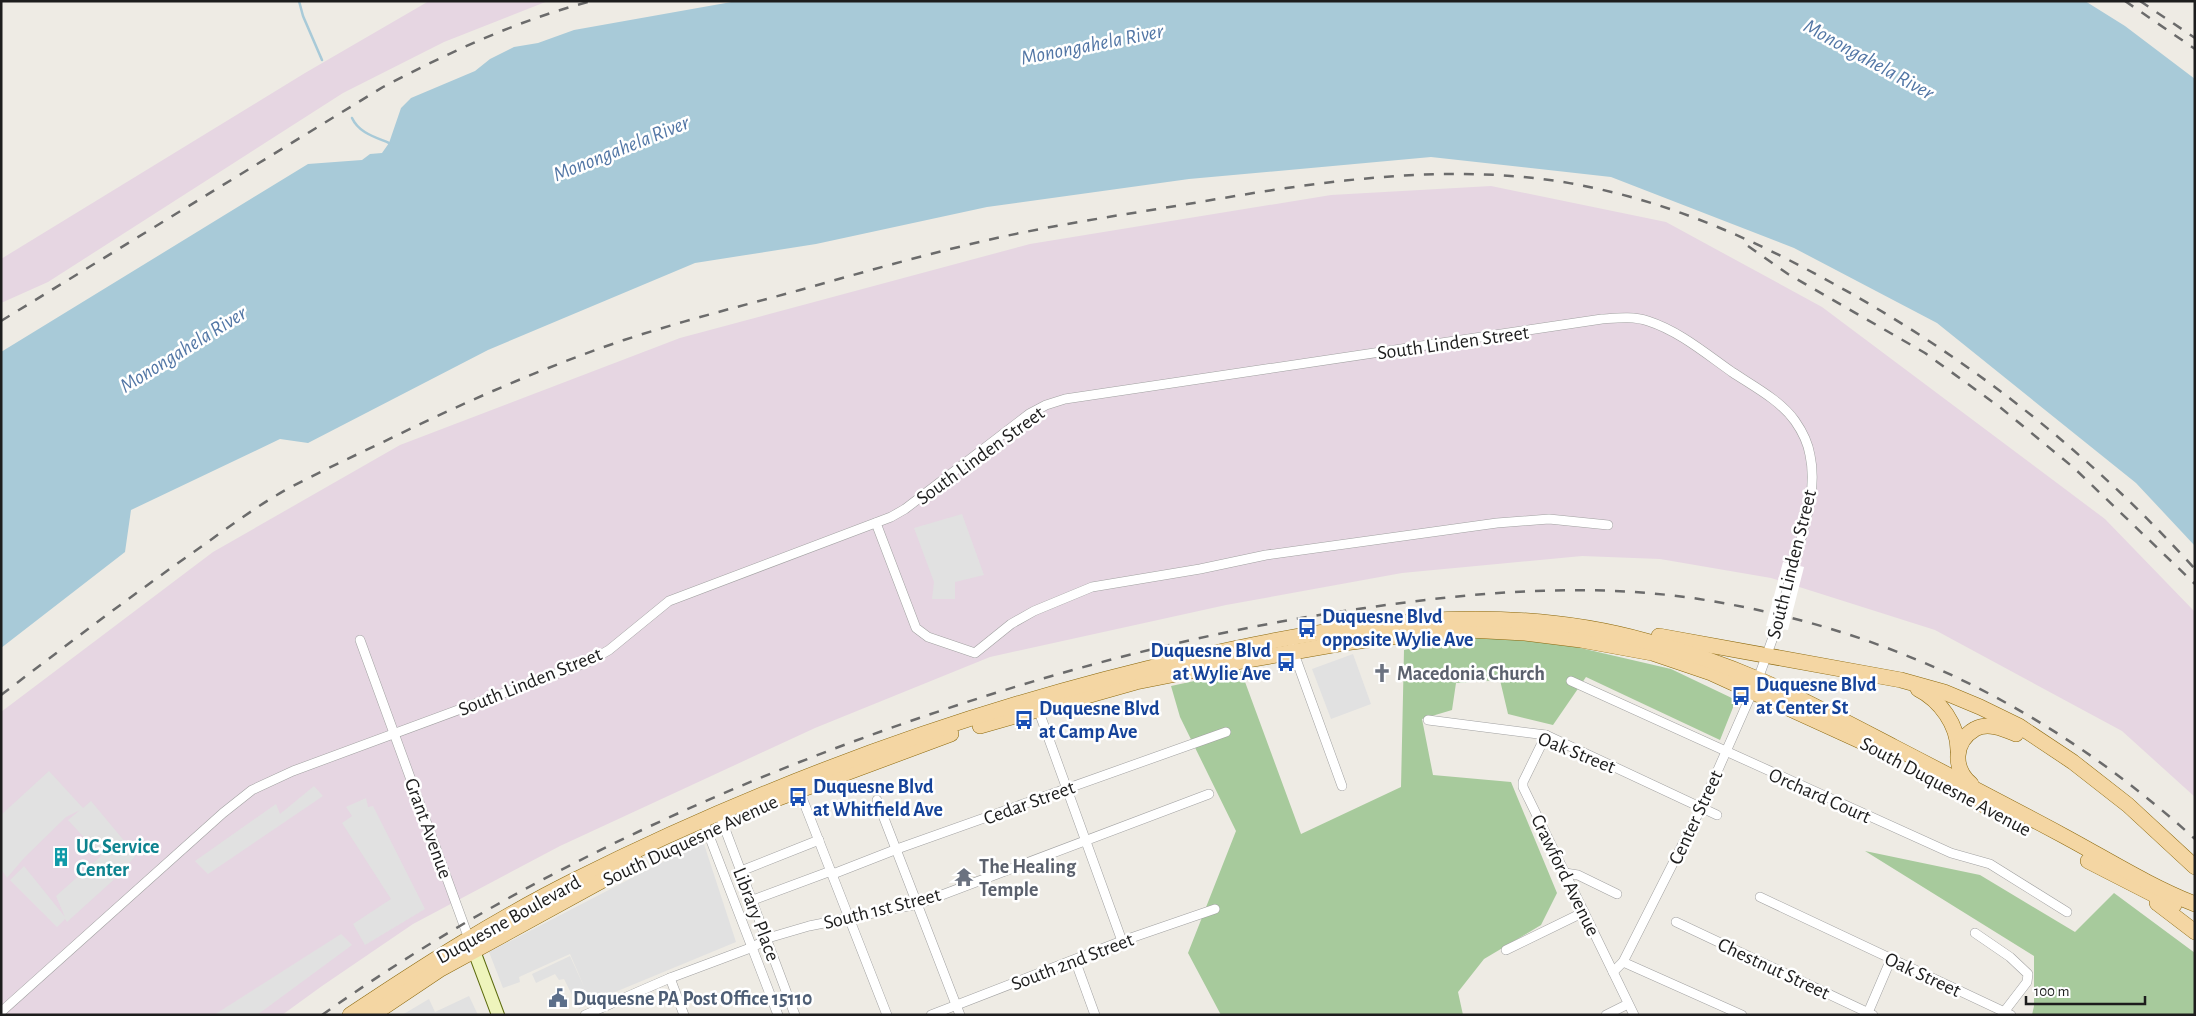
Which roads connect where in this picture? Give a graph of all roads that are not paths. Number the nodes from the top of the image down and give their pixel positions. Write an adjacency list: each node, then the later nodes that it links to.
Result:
1 (876, 523): 2 (street); 6 (street, South Linden Street, bridge); 13 (street, South Linden Street)
2 (1608, 525)
3 (1540, 622): 5 (main road, South Duquesne Avenue); 6 (main road); 9 (main road, South Duquesne Avenue)
4 (360, 640): 13 (street, Grant Avenue)
5 (1291, 645): 9 (main road, South Duquesne Avenue); 10 (main road, South Duquesne Avenue); 17 (street); 25 (main road)
6 (1767, 656): 7 (main road); 9 (street, Center Street)
7 (1901, 680): 15 (main road); 30 (main road)
8 (1571, 681): 16 (street, Orchard Court)
9 (1755, 685): 16 (street, Center Street); 20 (main road, South Duquesne Avenue); 35 (main road, South Duquesne Avenue)
10 (1038, 709): 18 (street); 19 (main road, South Duquesne Avenue)
11 (1428, 720): 14 (street, Oak Street)
12 (1226, 732): 18 (street, Cedar Street)
13 (396, 734): 51 (street, Grant Avenue); 61 (street, South Linden Street)
14 (1546, 735): 23 (street, Oak Street); 33 (street, Crawford Avenue)
15 (1958, 750): 20 (main road); 34 (main road)
16 (1726, 753): 23 (street, Center Street); 44 (street, Orchard Court)
17 (1342, 786)
18 (1068, 788): 28 (street); 29 (street, Cedar Street)
19 (799, 790): 25 (main road, South Duquesne Avenue); 27 (street)
20 (1978, 790): 40 (main road, South Duquesne Avenue)
21 (1209, 794): 28 (street, South 1st Street)
22 (877, 800): 29 (street)
23 (1702, 806): 24 (street, Oak Street); 56 (street, Center Street)
24 (1717, 814)
25 (721, 817): 26 (main road, South Duquesne Avenue); 31 (street, Library Place)
26 (705, 825): 51 (main road, Duquesne Boulevard); 52 (street, Library Place)
27 (819, 840): 31 (street); 32 (street)
28 (1086, 840): 39 (street, South 1st Street); 50 (street)
29 (897, 849): 32 (street, Cedar Street); 39 (street)
30 (2195, 867)
31 (741, 870): 38 (street, Library Place)
32 (832, 873): 38 (street, Cedar Street); 45 (street)
33 (1565, 873): 36 (street); 43 (street, Crawford Avenue)
34 (2195, 877)
35 (2134, 886): 42 (main road); 47 (main road)
36 (1617, 894)
37 (1760, 897): 54 (street, Oak Street)
38 (752, 900): 49 (street, Library Place)
39 (918, 904): 45 (street, South 1st Street); 60 (street)
40 (2195, 904)
41 (1215, 909): 50 (street, South 2nd Street)
42 (2195, 911)
43 (1584, 912): 53 (street); 57 (street, Crawford Avenue)
44 (2067, 912)
45 (850, 919): 49 (street, South 1st Street); 71 (street)
46 (1676, 922): 63 (street, Chestnut Street)
47 (2195, 932)
48 (1975, 933): 62 (street, Oak Street)
49 (768, 938): 52 (street, South 1st Street); 70 (street, Library Place)
50 (1122, 941): 55 (street, South 2nd Street)
51 (472, 944): 64 (main road, Duquesne Boulevard); 65 (main road, Duquesne Boulevard); 66 (street, Grant Avenue)
52 (753, 947): 58 (street, South 1st Street); 69 (street, Library Place)
53 (1506, 950)
54 (1891, 959): 62 (street, Oak Street); 63 (street)
55 (1075, 960): 60 (street, South 2nd Street); 74 (street)
56 (1623, 962): 57 (street, Center Street); 77 (street)
57 (1613, 972): 59 (street, Crawford Avenue)
58 (670, 978): 67 (street, South 1st Street); 68 (street)
59 (1628, 1004): 75 (street); 76 (street, Crawford Avenue)
60 (957, 1005): 72 (street, South 2nd Street); 73 (street)
61 (1, 1012)
62 (2007, 1013)
63 (1869, 1014)
64 (350, 1015)
65 (372, 1015)
66 (498, 1015)
67 (585, 1015)
68 (684, 1015)
69 (778, 1015)
70 (795, 1015)
71 (887, 1015)
72 (931, 1015)
73 (960, 1015)
74 (1095, 1015)
75 (1606, 1015)
76 (1634, 1015)
77 (1742, 1015)

